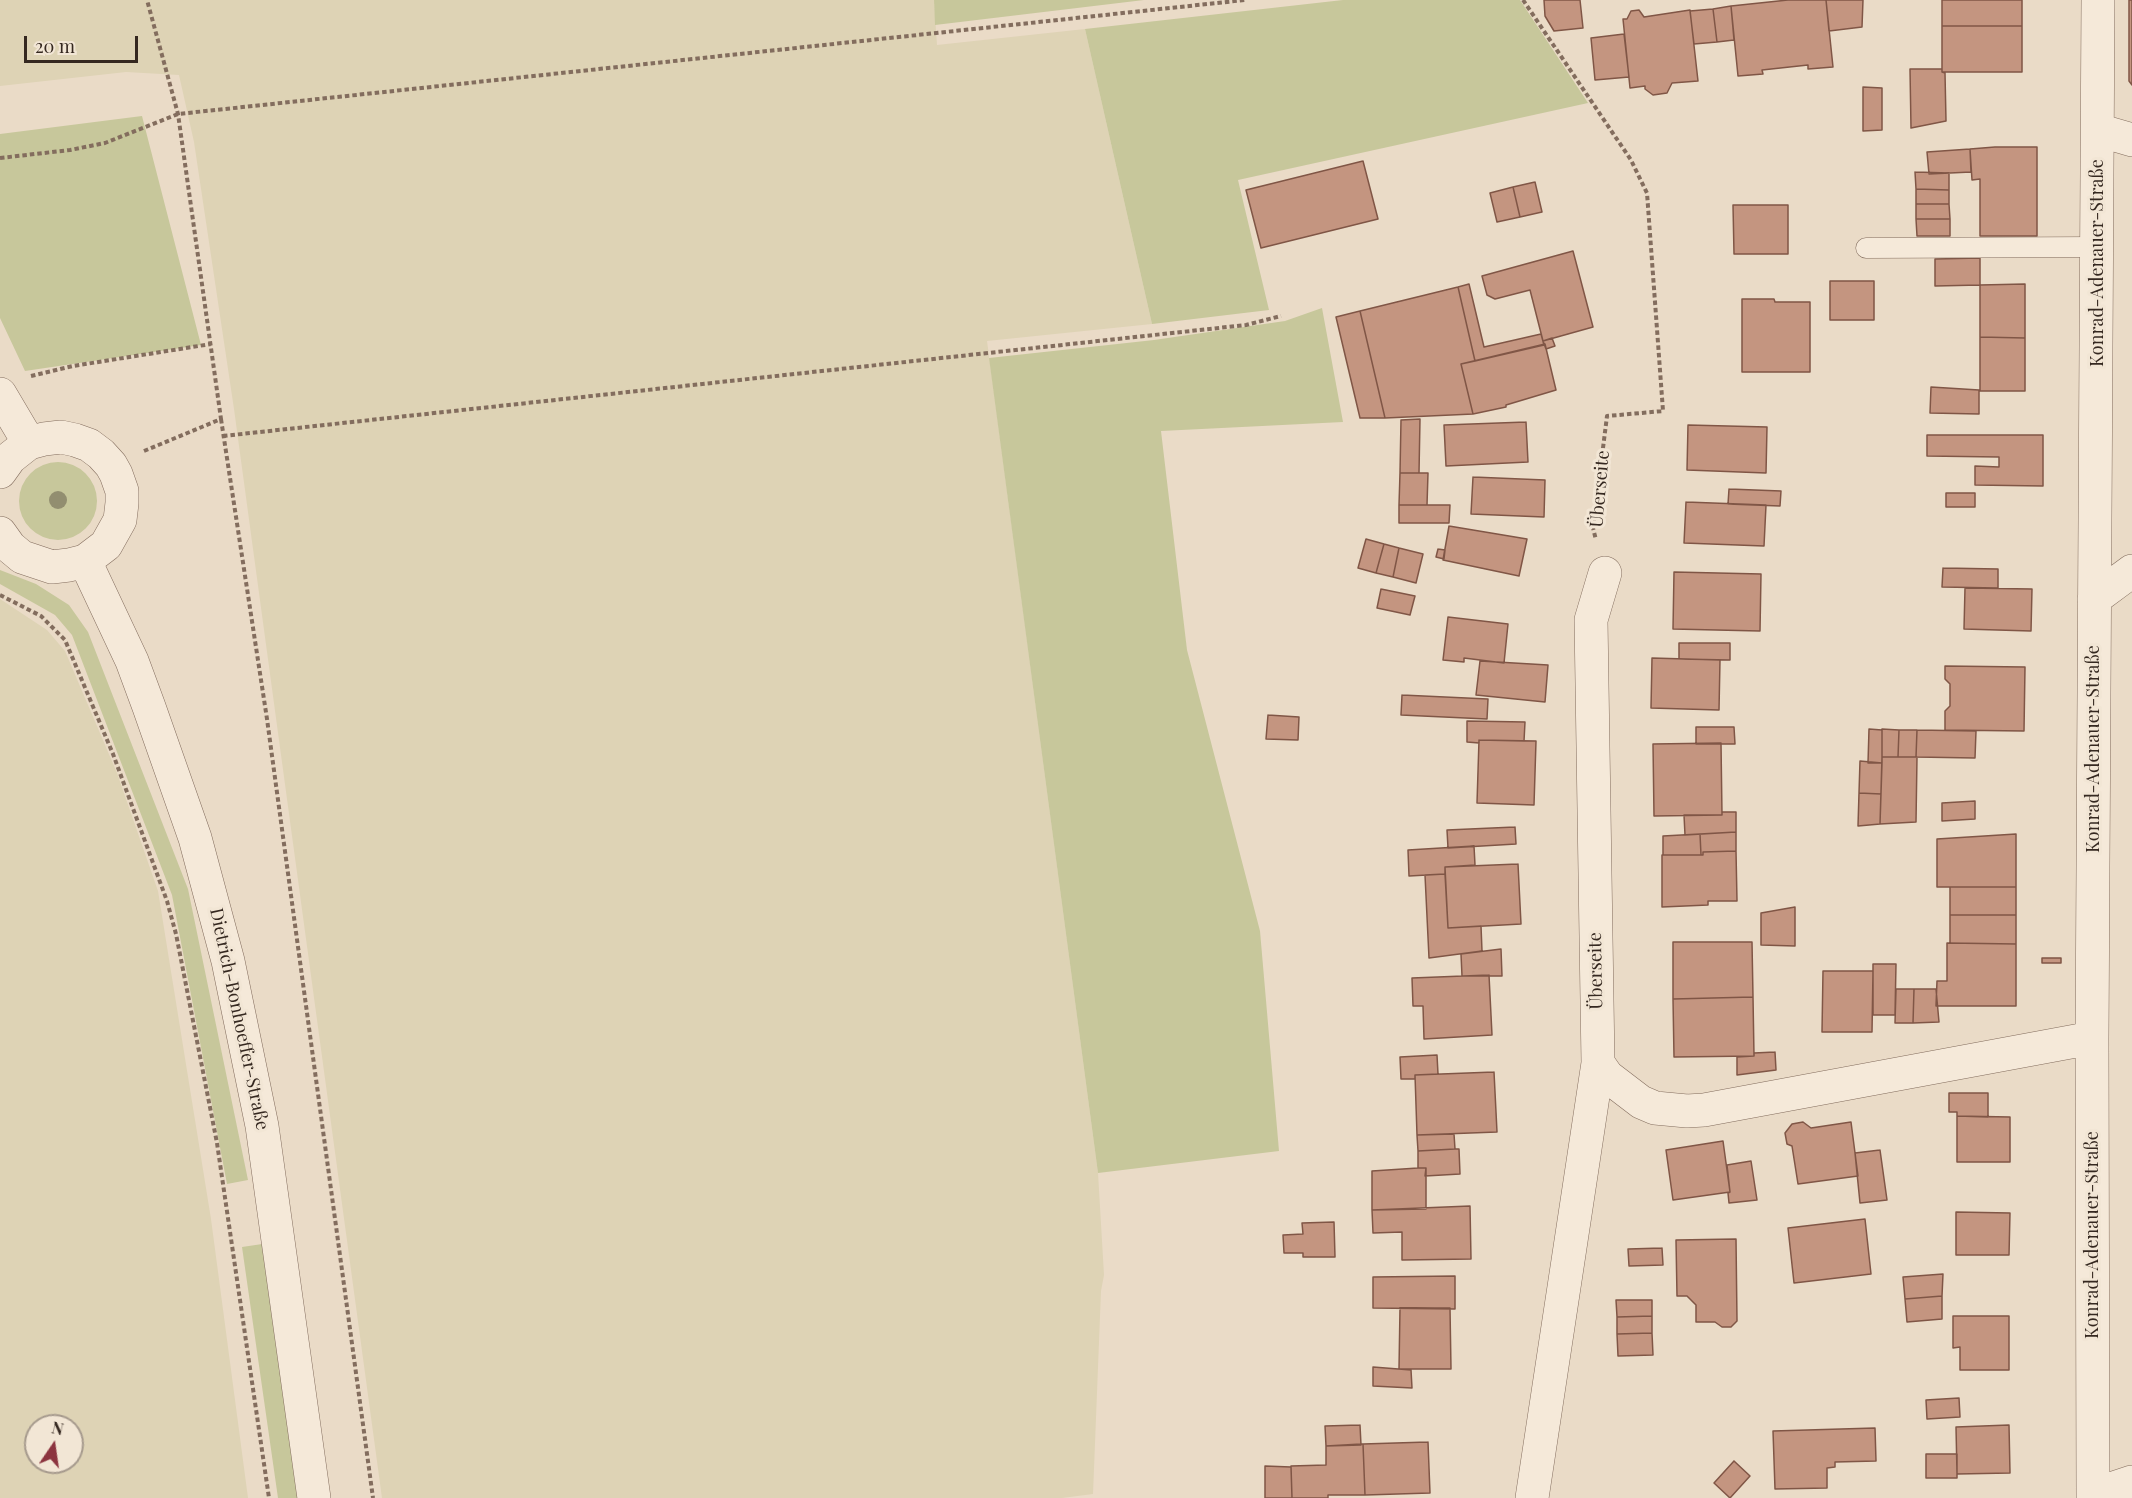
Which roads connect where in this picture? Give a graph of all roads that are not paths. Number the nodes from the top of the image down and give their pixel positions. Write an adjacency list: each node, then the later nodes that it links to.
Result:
1 (2098, 0): 2 (street, Konrad-Adenauer-Straße)
2 (2098, 130): 3 (street); 4 (street, Konrad-Adenauer-Straße)
3 (2132, 140)
4 (2098, 247): 5 (lane); 13 (street, Konrad-Adenauer-Straße)
5 (1866, 248)
6 (10, 387): 7 (street)
7 (29, 443): 8 (street); 10 (street)
8 (0, 472)
9 (0, 533): 10 (street)
10 (85, 561): 18 (street, Dietrich-Bonhoeffer-Straße)
11 (2132, 571): 13 (street)
12 (1605, 573): 15 (street, Überseite)
13 (2094, 599): 14 (street, Konrad-Adenauer-Straße)
14 (2092, 1038): 15 (street); 17 (street, Konrad-Adenauer-Straße)
15 (1598, 1063): 19 (street, Überseite)
16 (2132, 1482): 17 (street)
17 (2093, 1497)
18 (314, 1498)
19 (1532, 1498)

